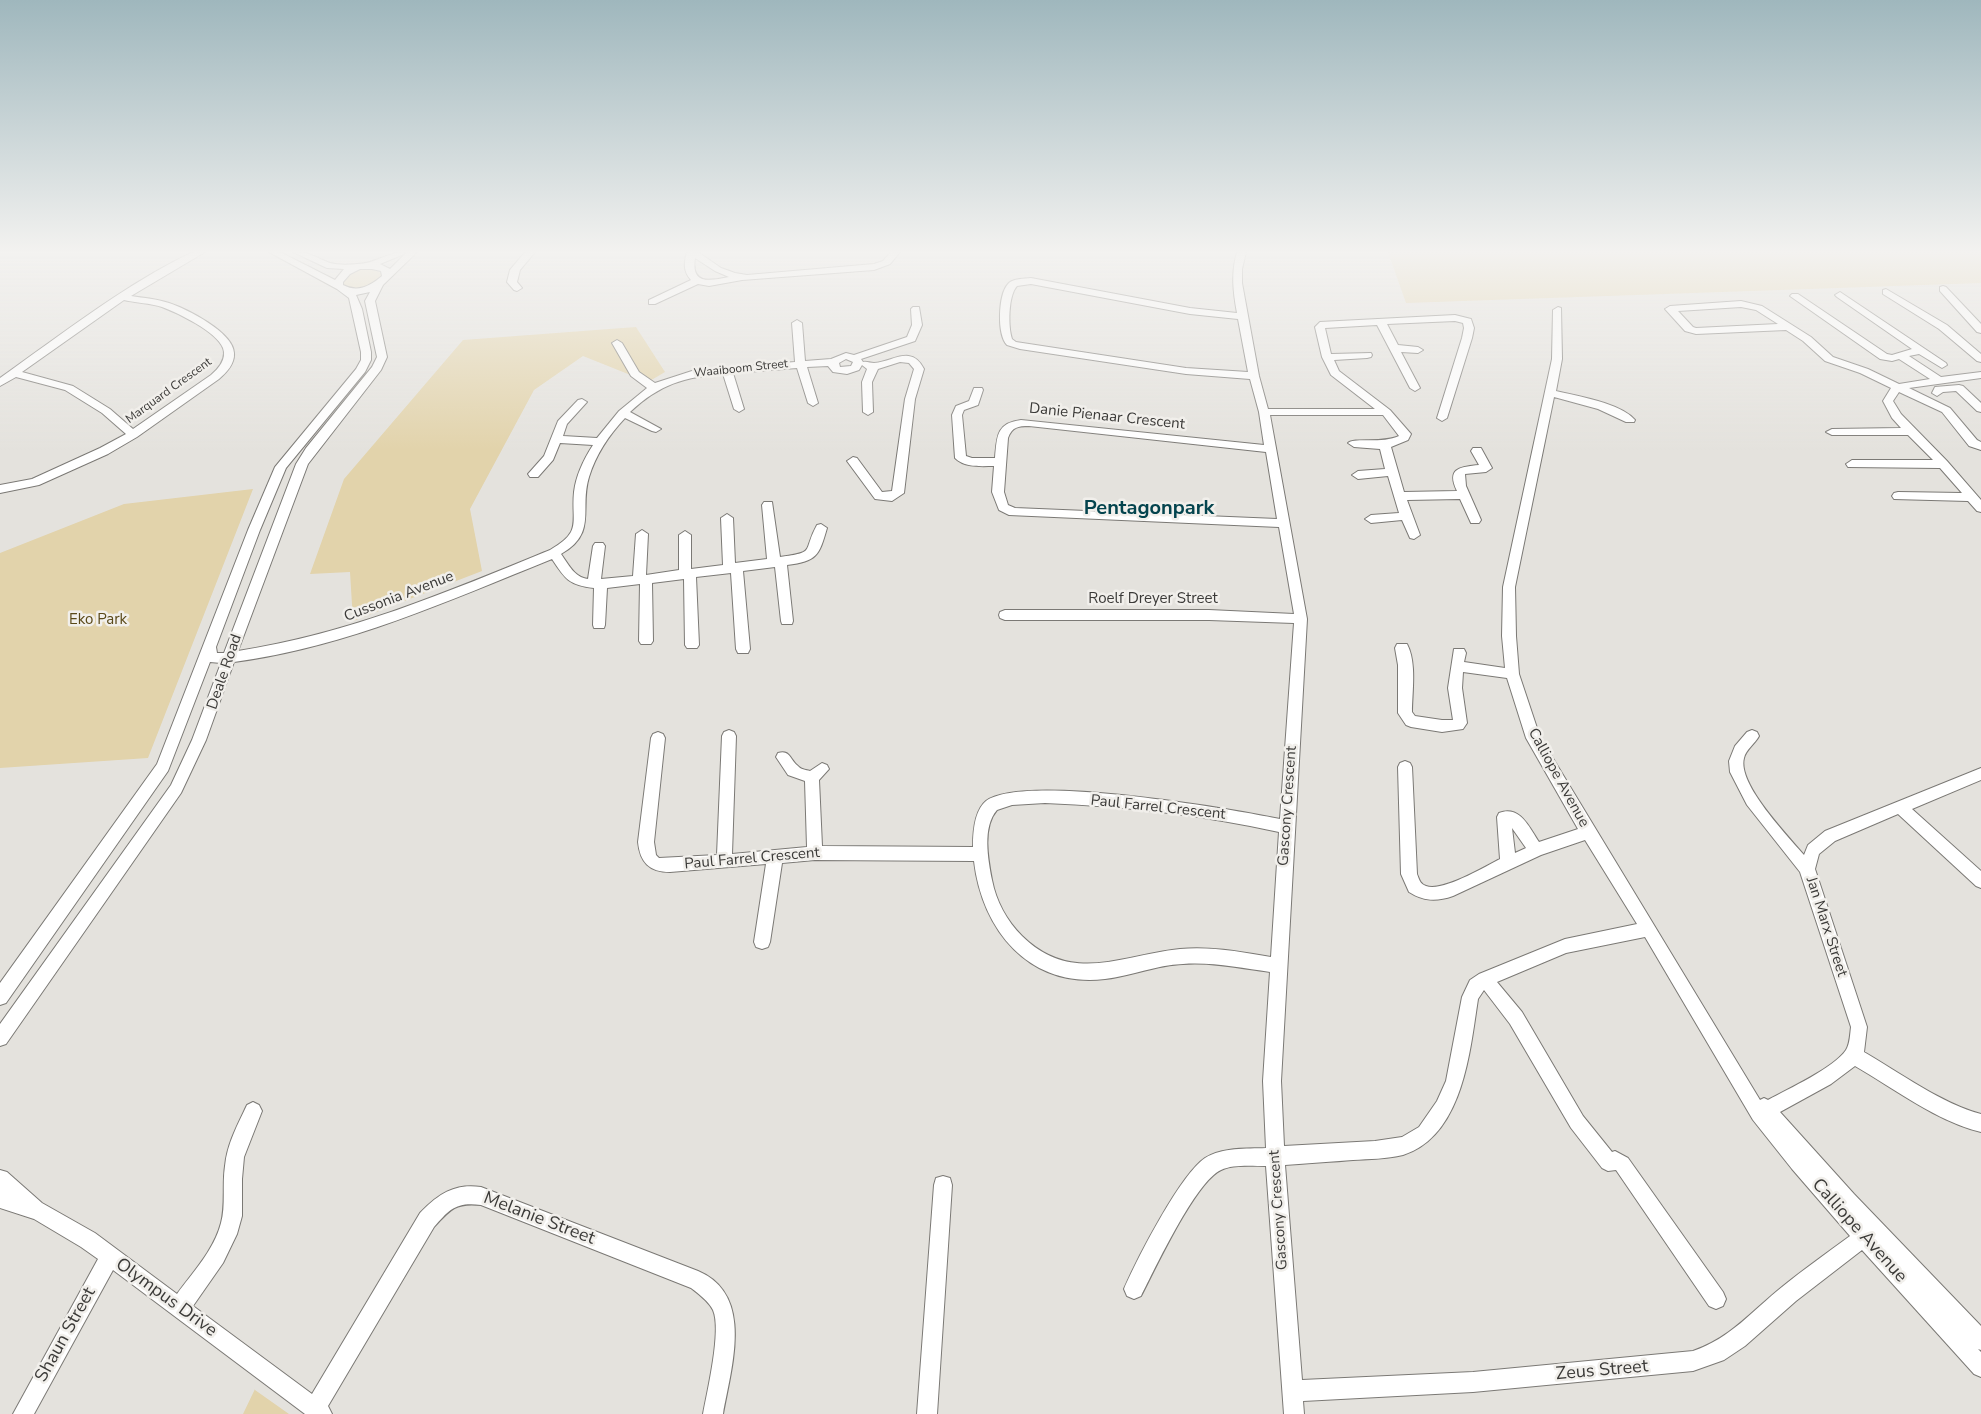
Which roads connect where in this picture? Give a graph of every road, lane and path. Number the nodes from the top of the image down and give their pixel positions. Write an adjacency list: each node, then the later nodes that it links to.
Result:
1 (92, 318): 32 (street)
2 (192, 318): 56 (street, Marquard Crescent)
3 (359, 318): 85 (street, Deale Road)
4 (373, 318): 83 (street, Deale Road)
5 (919, 318): 27 (street)
6 (1007, 318): 34 (street)
7 (1242, 318): 34 (street, Gascony Crescent)
8 (1558, 318): 42 (street, Calliope Avenue)
9 (1679, 318): 17 (street)
10 (1775, 318): 17 (street)
11 (1827, 318): 24 (street)
12 (1873, 318): 22 (street)
13 (1928, 318): 25 (street)
14 (1970, 318): 18 (street)
15 (1380, 321): 20 (street); 26 (street); 51 (street)
16 (797, 323): 28 (street)
17 (1788, 327): 37 (street)
18 (1981, 330)
19 (617, 343): 38 (street)
20 (1395, 348): 21 (street); 39 (street)
21 (1418, 350)
22 (1920, 350): 24 (street); 29 (street)
23 (1367, 355): 26 (street)
24 (1900, 355): 35 (street)
25 (1980, 356)
26 (1327, 357): 49 (street)
27 (857, 360): 28 (street, Waaiboom Street); 30 (street)
28 (801, 364): 31 (street, Waaiboom Street); 44 (street)
29 (1942, 365)
30 (873, 367): 47 (street); 64 (street)
31 (727, 369): 38 (street, Waaiboom Street); 45 (street)
32 (14, 372): 36 (street); 56 (street)
33 (1981, 375): 35 (street)
34 (1254, 376): 48 (street, Gascony Crescent)
35 (1938, 380): 37 (street)
36 (0, 382)
37 (1897, 387): 54 (street); 61 (street)
38 (655, 388): 50 (street, Waaiboom Street)
39 (1415, 388)
40 (978, 390): 65 (street)
41 (1937, 393): 46 (street)
42 (1551, 394): 52 (street); 107 (street, Calliope Avenue)
43 (582, 402): 57 (street)
44 (813, 403)
45 (739, 409)
46 (1981, 410)
47 (868, 412)
48 (1264, 412): 49 (street); 62 (street, Gascony Crescent)
49 (1386, 412): 60 (street)
50 (624, 413): 53 (street); 58 (street, Waaiboom Street)
51 (1442, 418)
52 (1630, 420)
53 (656, 429)
54 (1912, 431): 55 (street); 67 (street)
55 (1832, 432)
56 (133, 435): 71 (street, Marquard Crescent)
57 (556, 440): 58 (street); 69 (street)
58 (600, 442): 89 (street, Waaiboom Street)
59 (1354, 443): 60 (street)
60 (1385, 446): 68 (street)
61 (1981, 446)
62 (1269, 448): 65 (street, Danie Pienaar Crescent); 82 (street, Gascony Crescent)
63 (1477, 451): 72 (street)
64 (853, 461)
65 (1000, 462): 82 (street, Danie Pienaar Crescent)
66 (1852, 464): 67 (street)
67 (1943, 464): 75 (street)
68 (1392, 472): 70 (street); 73 (street)
69 (534, 474)
70 (1358, 475)
71 (0, 489)
72 (1464, 495): 73 (street); 81 (street)
73 (1400, 496): 78 (street)
74 (1898, 496): 75 (street)
75 (1972, 497): 77 (street)
76 (768, 505): 92 (street)
77 (1981, 508)
78 (1406, 516): 80 (street); 88 (street)
79 (727, 518): 93 (street)
80 (1371, 519)
81 (1475, 520)
82 (1284, 523): 98 (street, Gascony Crescent)
83 (278, 527): 85 (street); 106 (street, Deale Road)
84 (821, 528): 92 (street)
85 (254, 530): 103 (street, Deale Road)
86 (642, 534): 95 (street)
87 (685, 535): 94 (street)
88 (1414, 535)
89 (573, 542): 91 (street, Cussonia Avenue)
90 (599, 546): 96 (street)
91 (554, 553): 96 (street); 106 (street, Cussonia Avenue)
92 (777, 563): 93 (street); 99 (street)
93 (733, 568): 94 (street); 105 (street)
94 (687, 574): 95 (street); 102 (street)
95 (643, 580): 96 (street); 101 (street)
96 (597, 584): 100 (street)
97 (1005, 615): 98 (street, Roelf Dreyer Street)
98 (1301, 619): 116 (street, Gascony Crescent)
99 (787, 621)
100 (598, 625)
101 (646, 641)
102 (692, 645)
103 (209, 646): 106 (street); 108 (street, Deale Road)
104 (1402, 648): 107 (street)
105 (743, 649)
106 (229, 657): 108 (street); 127 (street, Deale Road)
107 (1512, 674): 117 (street, Calliope Avenue)
108 (195, 685): 126 (street, Deale Road)
109 (729, 736): 122 (street)
110 (1752, 736): 124 (street)
111 (658, 738): 122 (street, Paul Farrel Crescent)
112 (783, 757): 119 (street)
113 (1405, 767): 123 (street)
114 (1981, 774): 115 (street, Jan Marx Street)
115 (1900, 807): 124 (street, Jan Marx Street); 125 (street)
116 (1286, 826): 120 (street, Paul Farrel Crescent); 130 (street, Gascony Crescent)
117 (1588, 832): 118 (street); 128 (street, Calliope Avenue)
118 (1536, 850): 123 (street); 123 (street)
119 (815, 852): 120 (street, Paul Farrel Crescent); 121 (street, Paul Farrel Crescent)
120 (980, 854): 130 (street, Paul Farrel Crescent)
121 (775, 856): 122 (street, Paul Farrel Crescent); 129 (street)
122 (724, 860)
123 (1508, 863)
124 (1807, 869): 134 (street, Jan Marx Street)
125 (1981, 881)
126 (75, 892): 127 (street); 132 (street, Deale Road)
127 (102, 893): 133 (street, Deale Road)
128 (1649, 929): 131 (street); 136 (street, Calliope Avenue)
129 (762, 942)
130 (1279, 966): 138 (street, Gascony Crescent)
131 (1485, 979): 138 (street); 147 (street)
132 (0, 997)
133 (0, 1038)
134 (1853, 1055): 136 (street); 137 (street)
135 (253, 1111): 148 (street)
136 (1763, 1112): 144 (street, Calliope Avenue)
137 (1981, 1122)
138 (1275, 1157): 146 (street); 151 (street, Gascony Crescent)
139 (0, 1179): 143 (street)
140 (943, 1186): 155 (street)
141 (0, 1199): 143 (street, Olympus Drive)
142 (0, 1210): 143 (street)
143 (38, 1211): 145 (street, Olympus Drive)
144 (1868, 1234): 149 (street, Calliope Avenue); 150 (street, Calliope Avenue); 151 (street, Zeus Street)
145 (110, 1256): 148 (street, Olympus Drive); 153 (street, Shaun Street)
146 (1134, 1289)
147 (1716, 1299)
148 (180, 1307): 152 (street, Olympus Drive)
149 (1981, 1340)
150 (1981, 1367)
151 (1295, 1391): 156 (street, Gascony Crescent); 157 (street, Gascony Crescent)
152 (319, 1411): 154 (street, Melanie Street)
153 (23, 1414)
154 (713, 1414)
155 (927, 1414)
156 (1294, 1414)
157 (1303, 1414)

